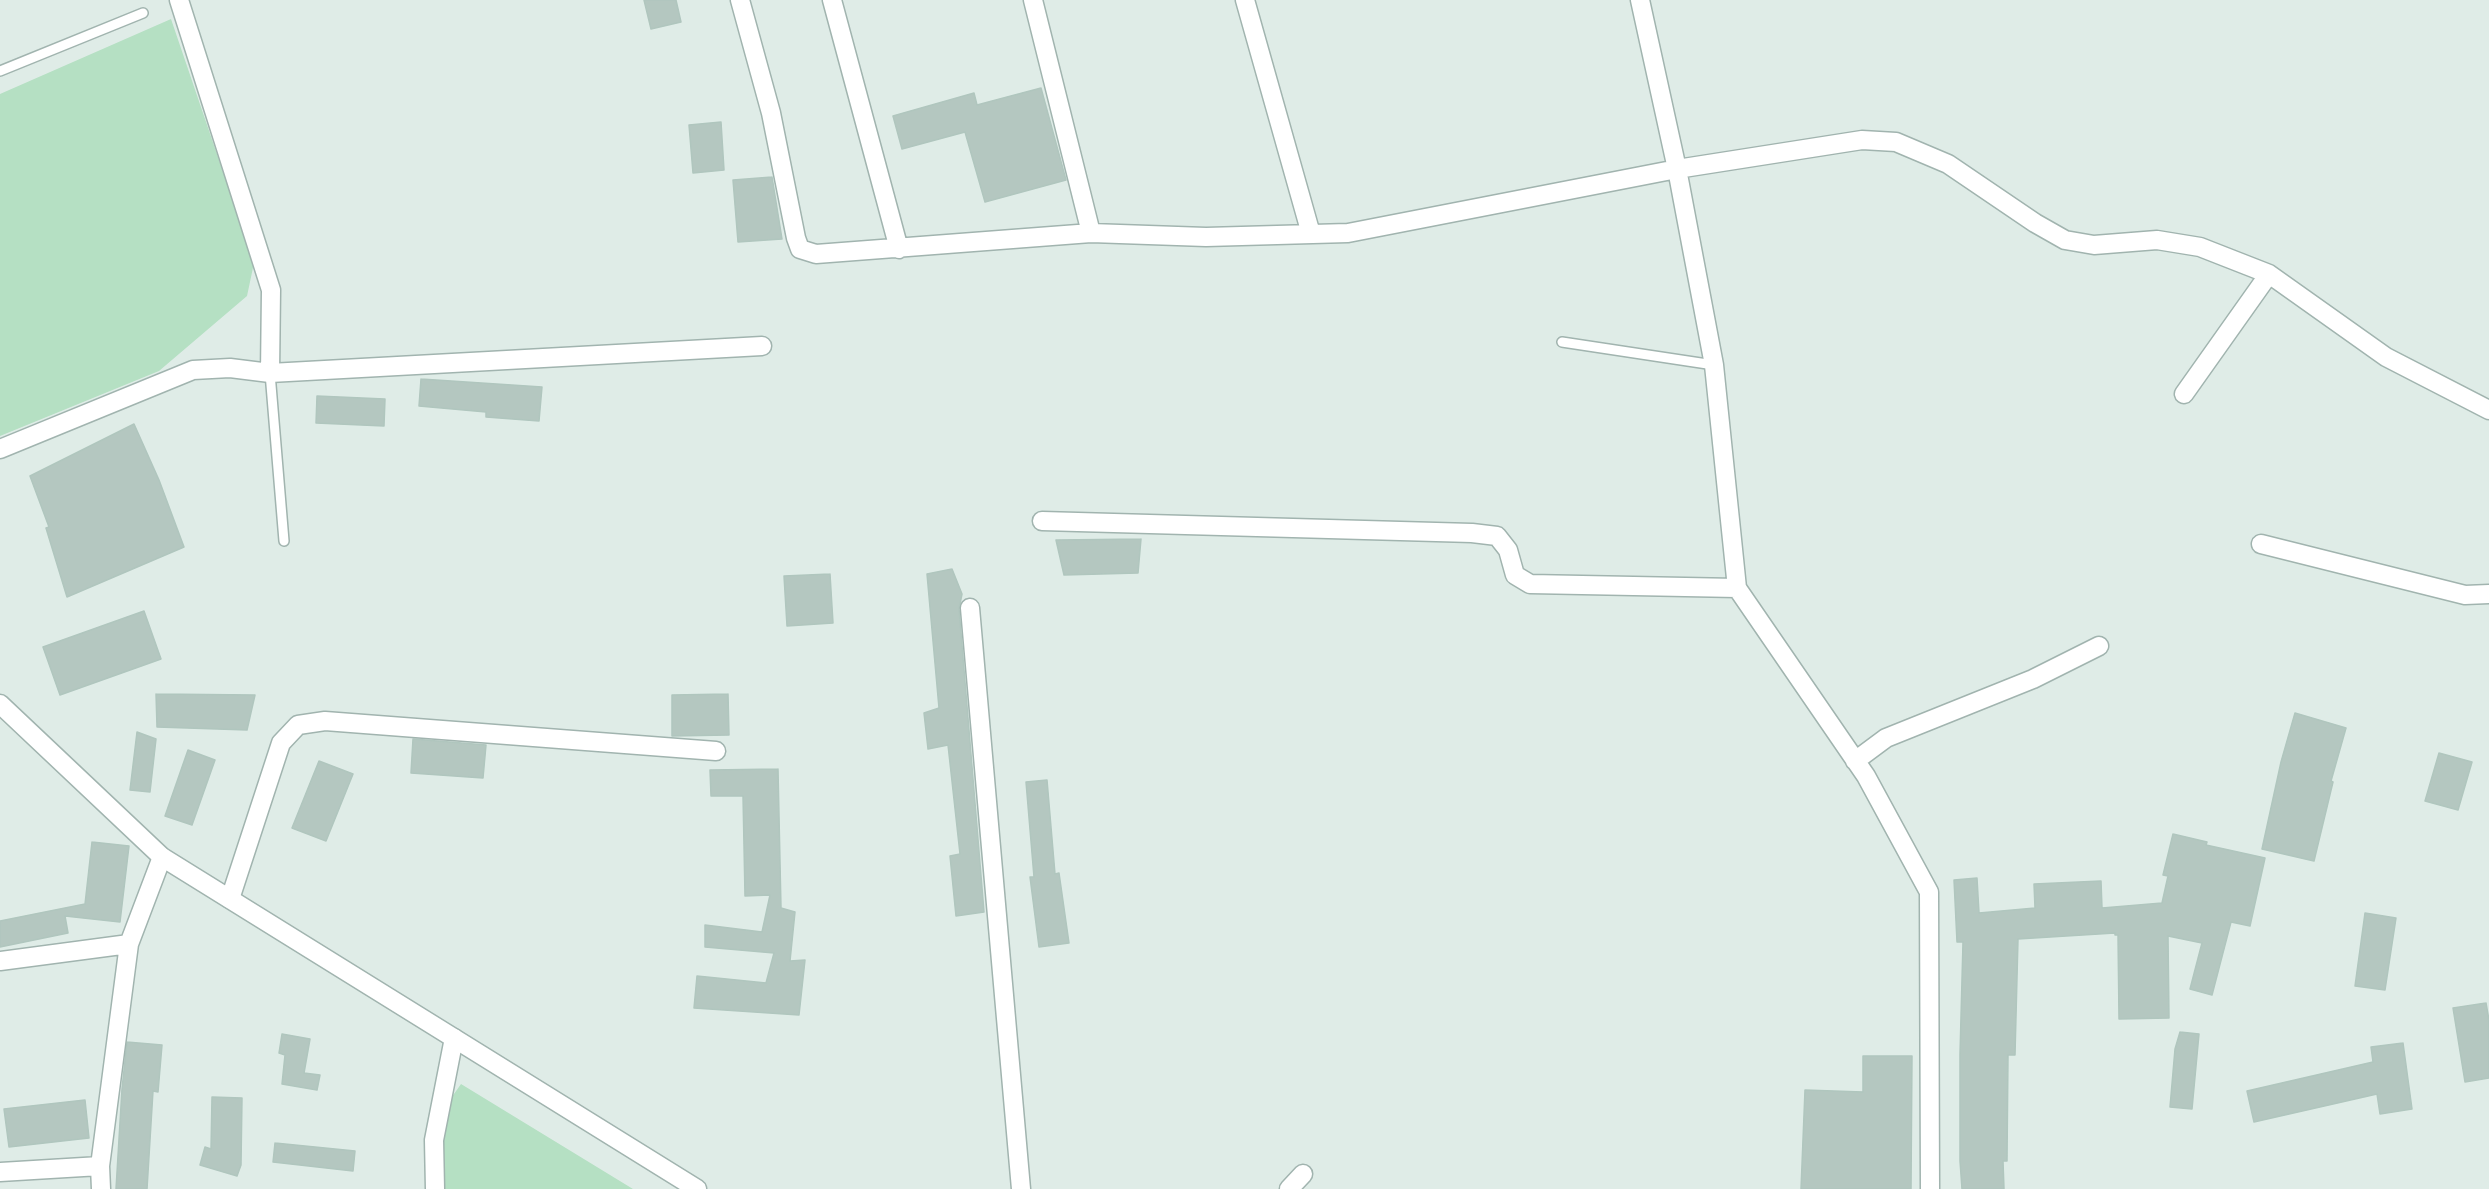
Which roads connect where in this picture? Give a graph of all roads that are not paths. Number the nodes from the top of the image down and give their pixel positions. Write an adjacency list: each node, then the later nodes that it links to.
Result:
1 (179, 0): 17 (street)
2 (740, 0): 12 (street)
3 (832, 0): 12 (street)
4 (1033, 0): 10 (street)
5 (1245, 0): 11 (street)
6 (1640, 0): 9 (street)
7 (143, 13): 8 (lane)
8 (0, 71)
9 (1677, 168): 11 (street); 13 (street); 16 (street)
10 (1091, 233): 11 (street); 12 (street)
11 (1311, 234)
12 (898, 249)
13 (2269, 274): 18 (street); 19 (street)
14 (1562, 342): 16 (lane)
15 (762, 346): 17 (street)
16 (1714, 365): 24 (street)
17 (270, 373): 20 (street); 22 (lane)
18 (2184, 394)
19 (2489, 410)
20 (0, 449)
21 (1042, 521): 24 (street)
22 (284, 541)
23 (2261, 544): 25 (street)
24 (1737, 588): 30 (street)
25 (2489, 594)
26 (970, 608): 42 (street)
27 (2099, 646): 30 (street)
28 (0, 704): 31 (street)
29 (716, 751): 32 (street)
30 (1856, 761): 44 (street)
31 (162, 857): 32 (street); 33 (street)
32 (230, 899): 35 (street)
33 (129, 944): 34 (street); 36 (street)
34 (0, 961)
35 (454, 1038): 40 (street); 41 (street)
36 (100, 1166): 37 (street); 39 (street)
37 (0, 1172)
38 (1303, 1174): 43 (street)
39 (101, 1189)
40 (435, 1189)
41 (697, 1189)
42 (1021, 1189)
43 (1290, 1189)
44 (1930, 1189)

